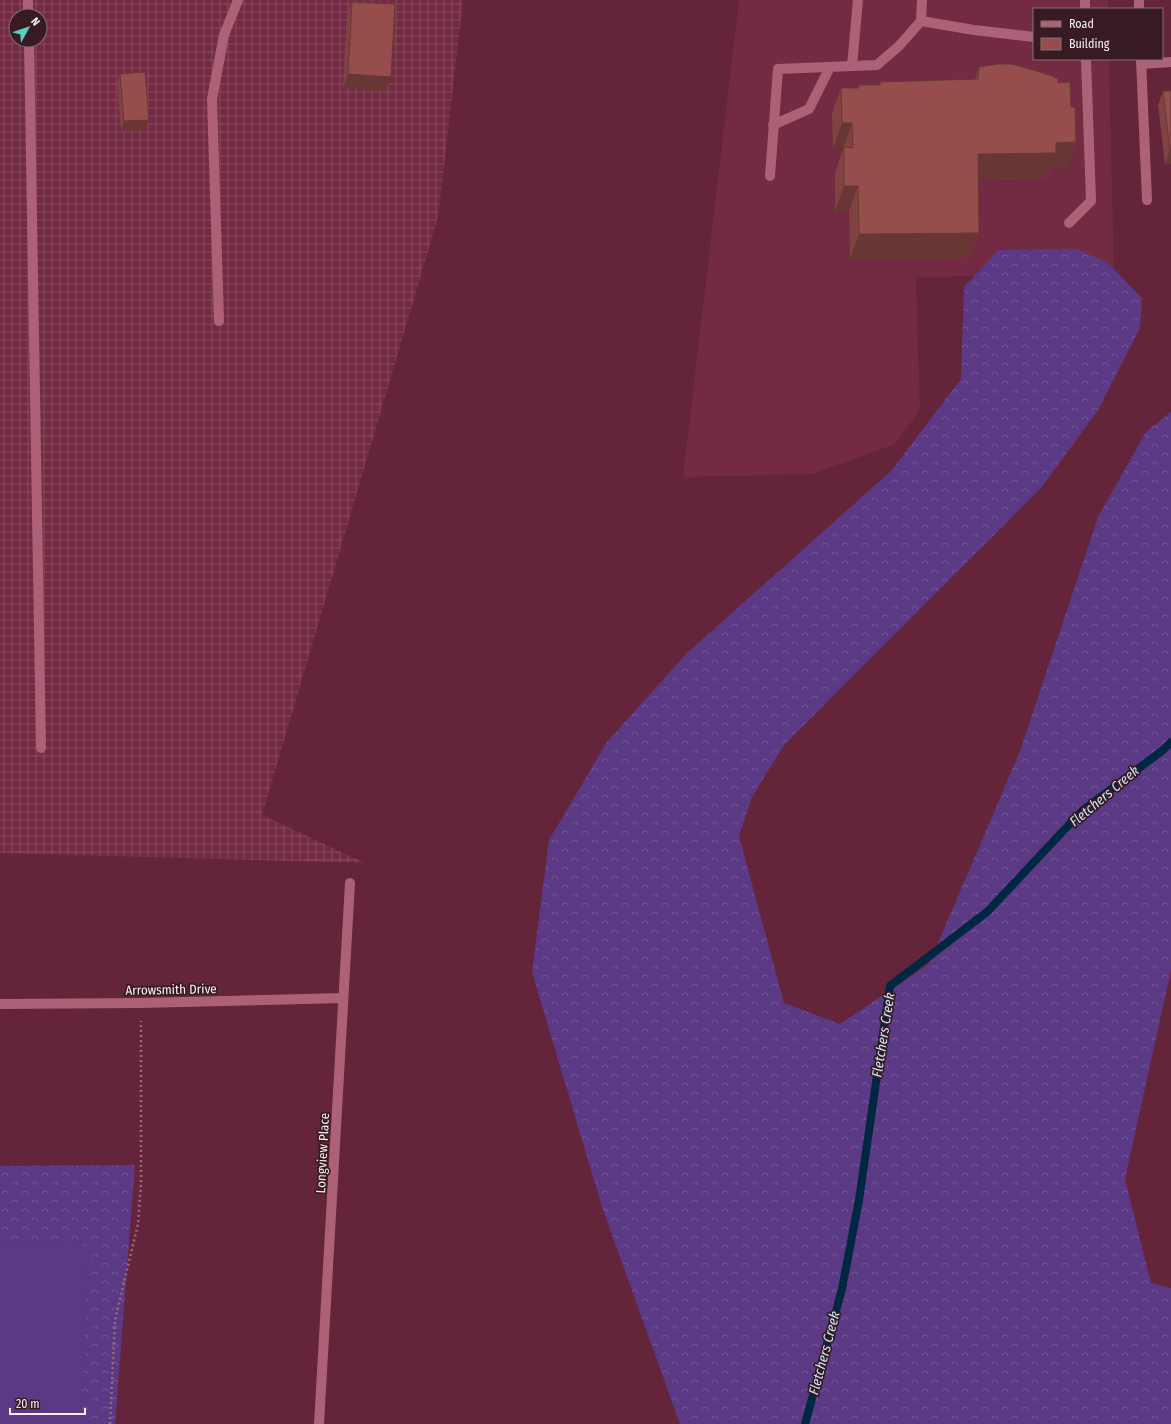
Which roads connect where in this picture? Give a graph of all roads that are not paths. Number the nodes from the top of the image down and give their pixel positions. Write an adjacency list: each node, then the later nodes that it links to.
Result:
1 (238, 0): 16 (street)
2 (858, 0): 10 (street)
3 (922, 0): 4 (street)
4 (922, 20): 5 (street); 10 (street)
5 (1033, 37)
6 (29, 48): 17 (street)
7 (1086, 60): 15 (street)
8 (1141, 62): 9 (street); 14 (street)
9 (1171, 62)
10 (852, 66): 11 (street)
11 (830, 67): 12 (street); 12 (street)
12 (773, 125): 13 (street)
13 (770, 176)
14 (1146, 200)
15 (1069, 223)
16 (219, 321)
17 (41, 748)
18 (350, 883): 19 (street, Longview Place)
19 (343, 998): 20 (street, Arrowsmith Drive); 21 (street, Longview Place)
20 (0, 1004)
21 (320, 1424)

